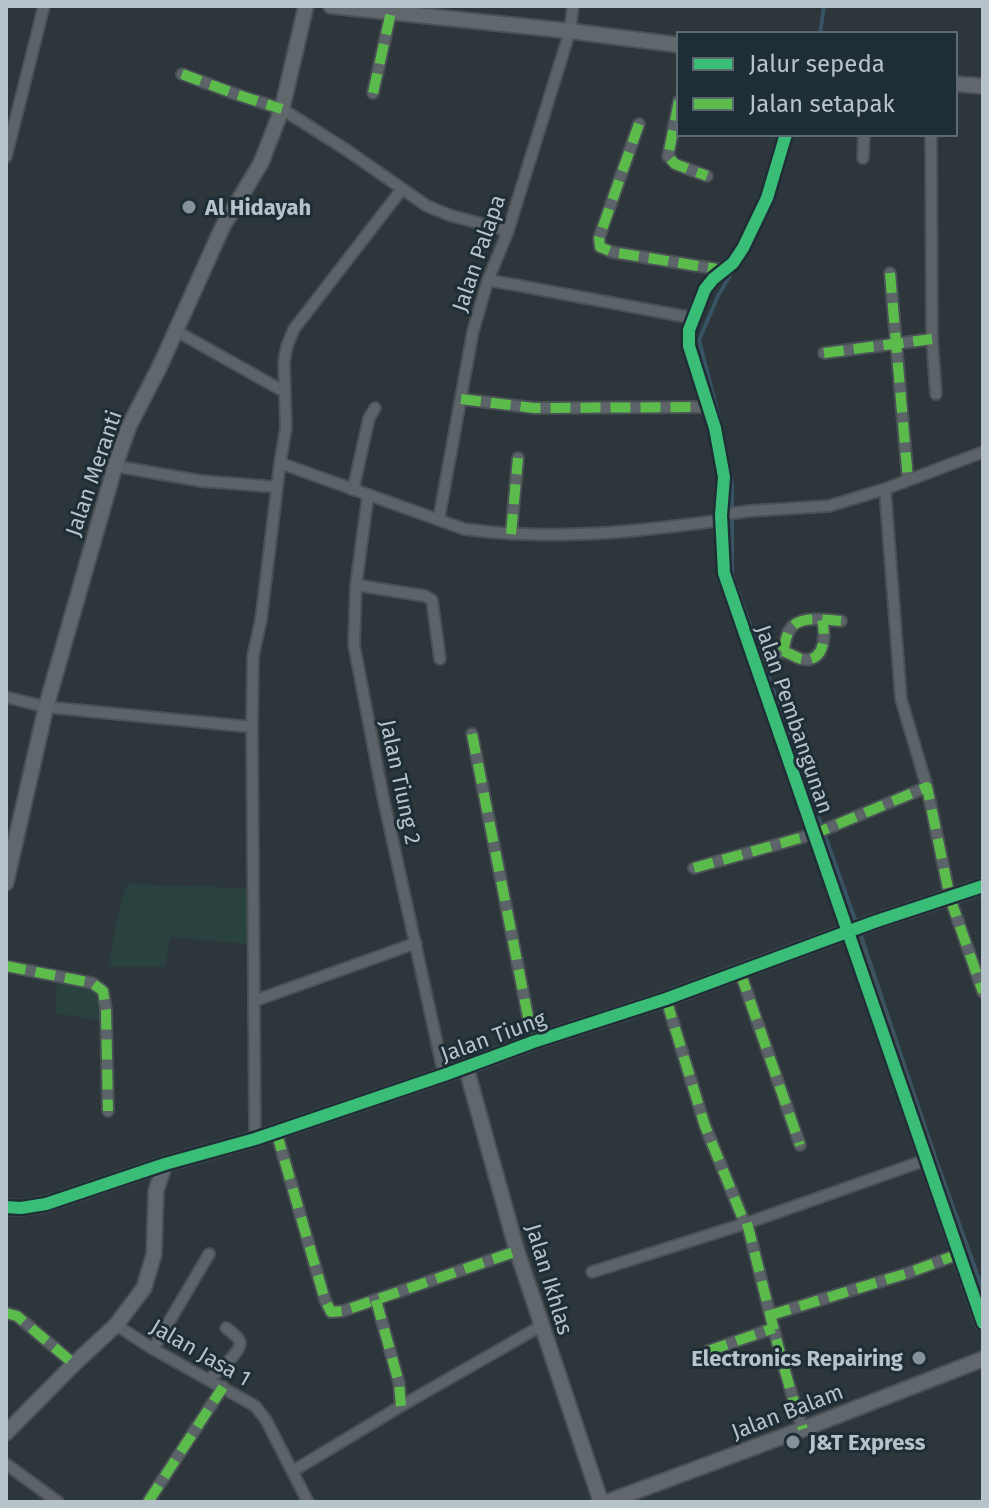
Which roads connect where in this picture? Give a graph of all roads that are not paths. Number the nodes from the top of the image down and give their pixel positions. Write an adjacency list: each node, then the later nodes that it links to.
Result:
1 (44, 6): 18 (street)
2 (306, 6): 12 (street, Jalan Meranti)
3 (331, 6): 5 (street)
4 (573, 6): 6 (street, Jalan Palapa)
5 (391, 12): 6 (street); 11 (street)
6 (570, 31): 7 (street); 22 (street, Jalan Palapa)
7 (677, 45)
8 (182, 74): 12 (street)
9 (957, 84): 10 (street)
10 (983, 86)
11 (373, 93)
12 (282, 109): 21 (street); 27 (street, Jalan Meranti)
13 (677, 110): 20 (street)
14 (639, 124): 23 (street)
15 (785, 136): 23 (street, Jalan Pembangunan)
16 (864, 136): 19 (street)
17 (931, 136): 28 (street)
18 (6, 157)
19 (863, 158)
20 (707, 176)
21 (402, 189): 22 (street); 31 (street)
22 (508, 231): 25 (street, Jalan Palapa)
23 (723, 270): 26 (street, Jalan Pembangunan)
24 (890, 273): 29 (street)
25 (488, 280): 26 (street); 33 (street, Jalan Palapa)
26 (693, 318): 34 (street, Jalan Pembangunan)
27 (176, 331): 31 (street); 39 (street, Jalan Meranti)
28 (932, 339): 29 (street); 32 (street)
29 (896, 344): 30 (street); 40 (street)
30 (824, 353)
31 (285, 392): 38 (street)
32 (936, 394)
33 (461, 399): 34 (street); 46 (street, Jalan Palapa)
34 (709, 407): 45 (street, Jalan Pembangunan)
35 (375, 408): 43 (street)
36 (983, 452): 40 (street)
37 (518, 458): 47 (street)
38 (280, 463): 41 (street); 43 (street)
39 (115, 466): 41 (street); 55 (street, Jalan Meranti)
40 (908, 480): 42 (street)
41 (277, 487): 56 (street)
42 (885, 489): 45 (street); 58 (street)
43 (353, 490): 44 (street)
44 (368, 495): 46 (street); 48 (street, Jalan Tiung 2)
45 (724, 516): 47 (street); 53 (street, Jalan Pembangunan)
46 (439, 518): 47 (street)
47 (511, 534)
48 (356, 585): 52 (street); 65 (street, Jalan Tiung 2)
49 (822, 620): 50 (street); 51 (street); 51 (street)
50 (841, 621)
51 (778, 654): 53 (street)
52 (440, 659)
53 (758, 665): 59 (street, Jalan Pembangunan)
54 (6, 697): 55 (street)
55 (46, 707): 56 (street); 61 (street, Jalan Meranti)
56 (252, 727): 70 (street)
57 (472, 734): 71 (street)
58 (927, 787): 59 (street, Jalan Pembangunan); 63 (street)
59 (817, 833): 60 (street, Jalan Pembangunan); 64 (street, Jalan Pembangunan)
60 (694, 868)
61 (6, 883)
62 (983, 886): 63 (street, Jalan Tiung)
63 (950, 898): 64 (street, Jalan Tiung); 68 (street)
64 (851, 931): 67 (street, Jalan Tiung); 78 (street, Jalan Pembangunan)
65 (416, 943): 70 (street); 73 (street, Jalan Tiung 2)
66 (6, 966): 74 (street)
67 (740, 972): 69 (street, Jalan Tiung); 77 (street)
68 (983, 992)
69 (666, 999): 71 (street, Jalan Tiung); 81 (street)
70 (254, 1001): 76 (street)
71 (533, 1042): 72 (street, Jalan Tiung)
72 (466, 1067): 73 (street, Jalan Tiung); 82 (street, Jalan Ikhlas)
73 (444, 1075): 75 (street, Jalan Tiung)
74 (108, 1111)
75 (276, 1131): 76 (street, Jalan Tiung); 86 (street)
76 (255, 1139): 79 (street, Jalan Tiung)
77 (800, 1145)
78 (926, 1160): 81 (street); 84 (street, Jalan Pembangunan)
79 (165, 1164): 80 (street, Jalan Tiung); 90 (street)
80 (9, 1208)
81 (746, 1223): 85 (street); 88 (street)
82 (517, 1251): 86 (street); 91 (street, Jalan Ikhlas)
83 (209, 1254): 94 (street)
84 (959, 1254): 88 (street); 89 (street, Jalan Pembangunan)
85 (592, 1272)
86 (376, 1300): 100 (street)
87 (6, 1313): 97 (street)
88 (771, 1315): 93 (street)
89 (983, 1323)
90 (116, 1325): 94 (street, Jalan Jasa 1); 97 (street)
91 (541, 1326): 100 (street); 108 (street, Jalan Ikhlas)
92 (226, 1328): 98 (street)
93 (774, 1328): 95 (street); 101 (street)
94 (153, 1349): 98 (street, Jalan Jasa 1)
95 (708, 1351)
96 (983, 1359): 101 (street, Jalan Balam)
97 (74, 1364): 102 (street)
98 (209, 1379): 99 (street, Jalan Jasa 1)
99 (223, 1387): 104 (street, Jalan Jasa 1); 106 (street)
100 (401, 1406): 104 (street)
101 (803, 1429): 108 (street, Jalan Balam)
102 (6, 1433)
103 (6, 1464): 105 (street)
104 (293, 1471): 107 (street, Jalan Jasa 1)
105 (58, 1502)
106 (148, 1502)
107 (308, 1502)
108 (604, 1502)

